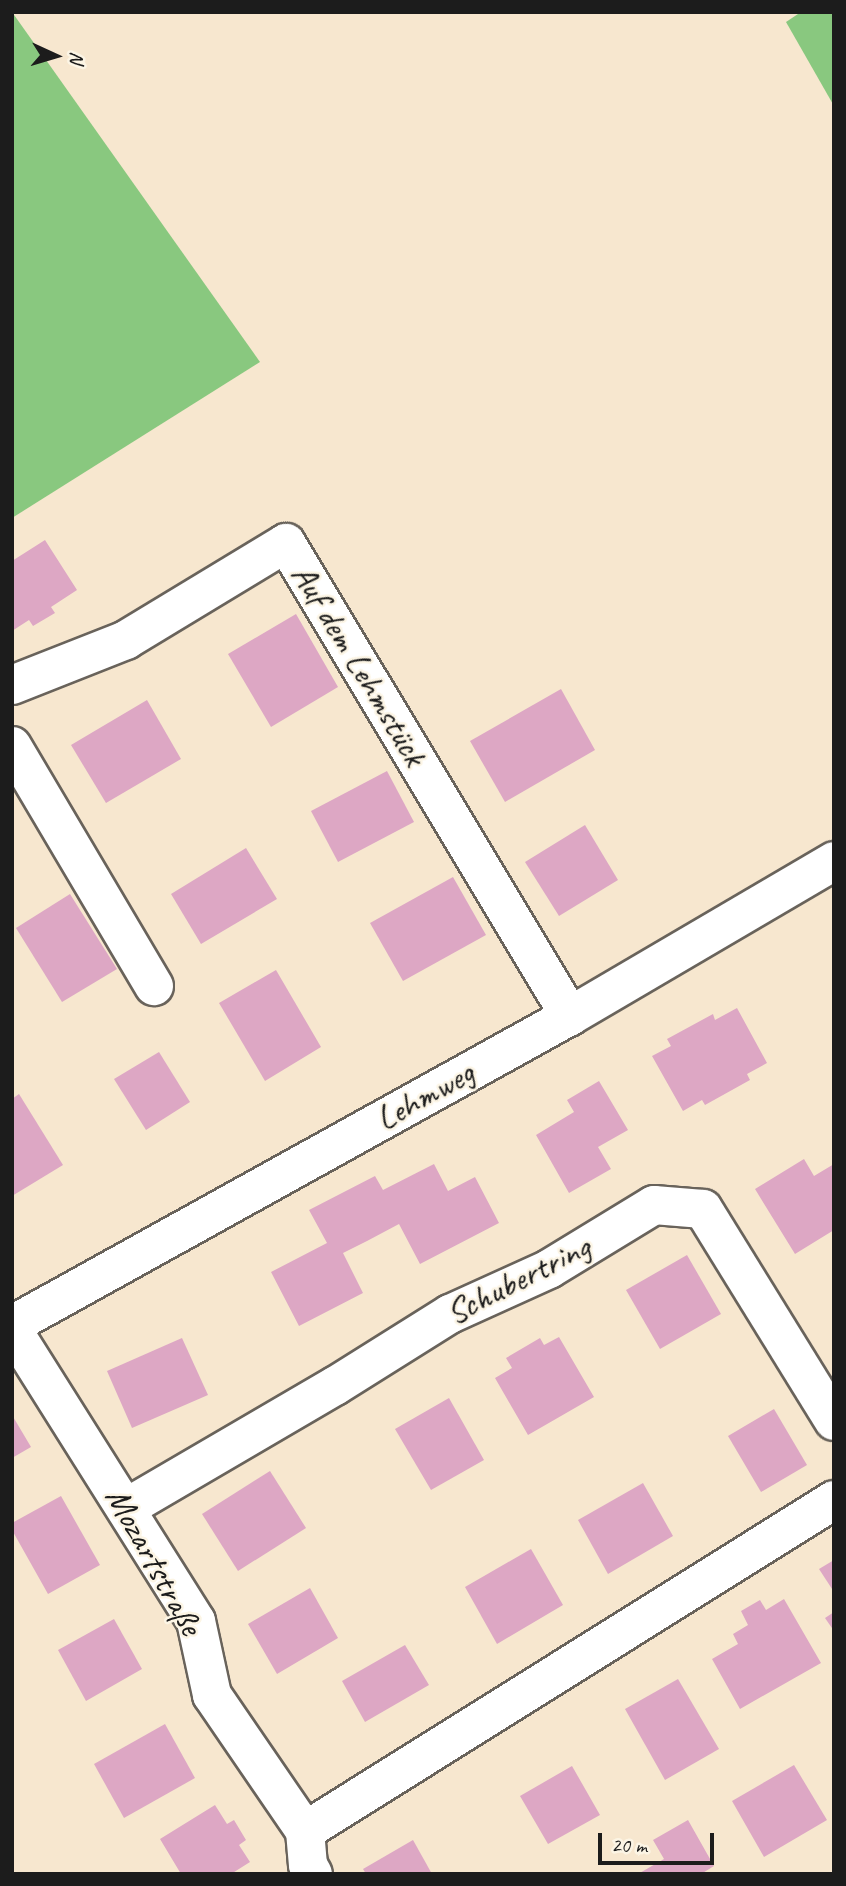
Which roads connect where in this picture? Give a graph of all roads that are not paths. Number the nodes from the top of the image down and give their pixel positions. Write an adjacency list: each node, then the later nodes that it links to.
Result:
1 (12, 685): 5 (street, Auf dem Lehmstück)
2 (12, 746): 4 (street)
3 (834, 861): 5 (street, Lehmweg)
4 (154, 986)
5 (570, 1016): 6 (street, Lehmweg)
6 (12, 1327): 9 (street, Mozartstraße)
7 (834, 1421): 9 (street, Schubertring)
8 (834, 1500): 10 (street)
9 (126, 1508): 10 (street, Mozartstraße)
10 (305, 1830): 11 (street, Mozartstraße)
11 (313, 1874)

